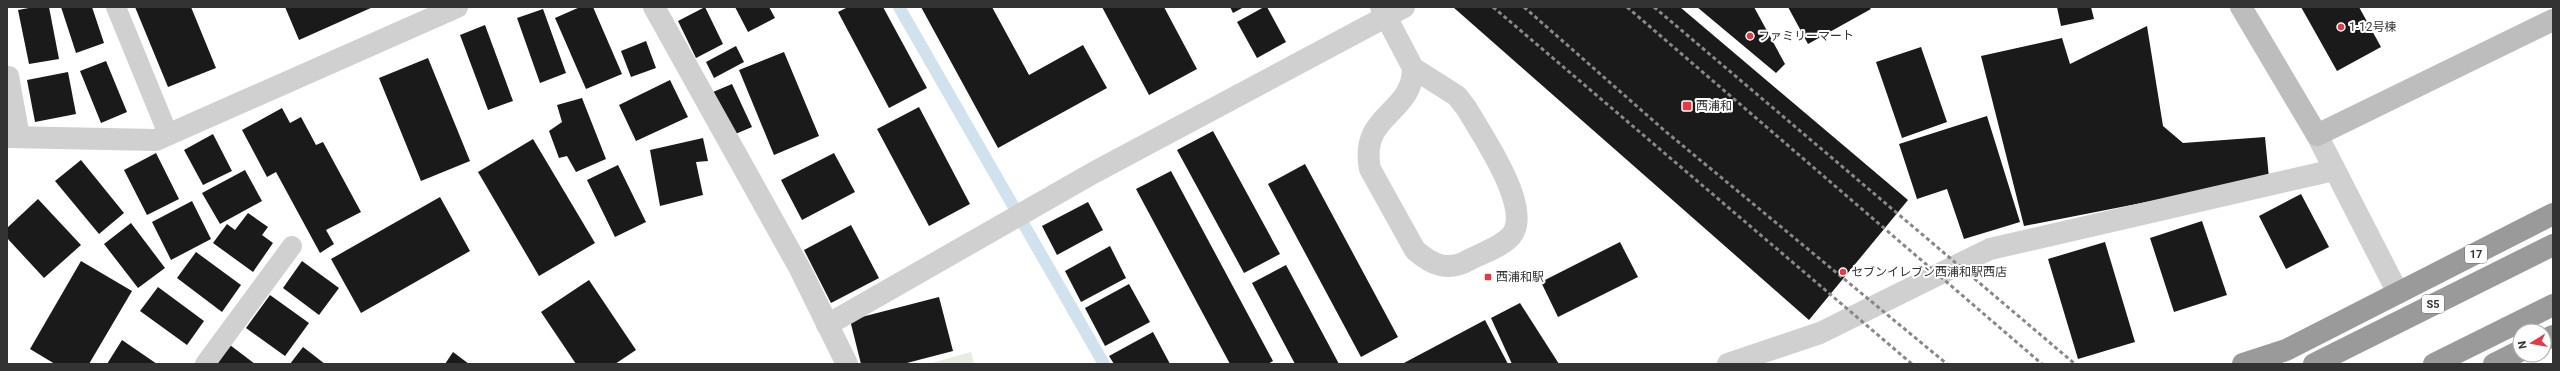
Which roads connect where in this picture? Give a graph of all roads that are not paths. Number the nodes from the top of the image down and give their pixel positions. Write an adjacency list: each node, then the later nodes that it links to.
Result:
1 (116, 7): 9 (lane)
2 (458, 7): 9 (street)
3 (654, 7): 18 (street)
4 (2241, 7): 10 (street)
5 (1390, 10): 7 (street); 18 (street)
6 (2553, 20): 10 (street)
7 (1413, 68): 7 (street)
8 (9, 76): 11 (lane)
9 (168, 134): 11 (street)
10 (2317, 135): 12 (street)
11 (14, 137)
12 (2334, 170): 16 (street); 23 (street)
13 (2553, 214): 16 (highway, 17)
14 (2553, 245): 26 (highway, S5)
15 (292, 246): 21 (lane)
16 (2398, 293): 19 (highway, 17)
17 (2553, 305): 27 (highway)
18 (827, 325): 22 (street)
19 (2286, 350): 24 (highway, 17); 25 (highway, 17)
20 (2512, 356): 28 (highway)
21 (205, 364)
22 (847, 364)
23 (1728, 364)
24 (2243, 364)
25 (2261, 364)
26 (2314, 364)
27 (2434, 364)
28 (2494, 364)

